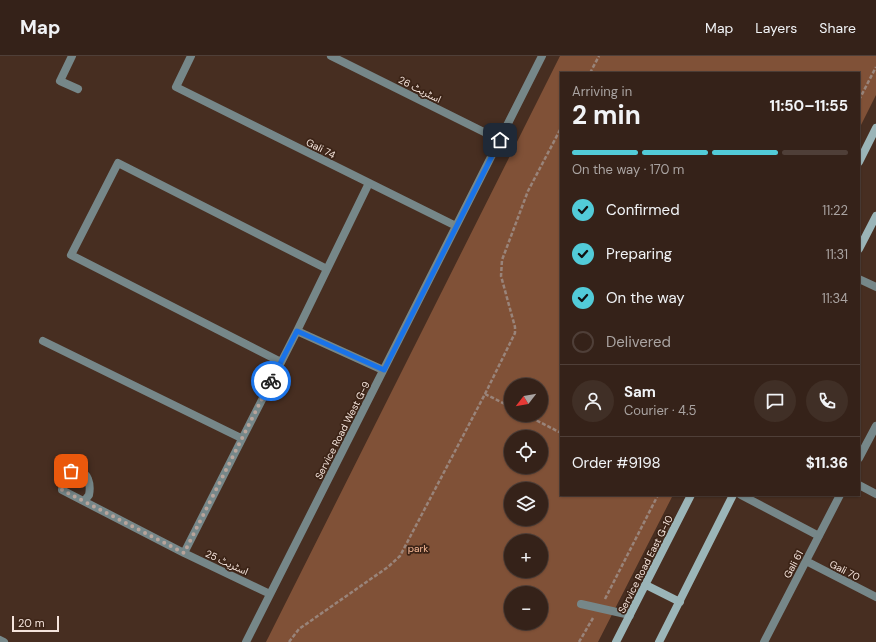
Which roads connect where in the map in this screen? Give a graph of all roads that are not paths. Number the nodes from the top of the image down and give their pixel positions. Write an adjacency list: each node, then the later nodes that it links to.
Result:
1 (72, 56): 5 (street)
2 (191, 56): 9 (street, Gali 74)
3 (331, 56): 7 (street, اسٹریٹ 26)
4 (542, 56): 7 (street, Service Road West G-9)
5 (78, 89)
6 (876, 128): 8 (main road)
7 (500, 140): 11 (street, Service Road West G-9)
8 (860, 160)
9 (369, 183): 11 (street, Gali 74); 13 (street)
10 (876, 216): 12 (main road)
11 (456, 226): 19 (street, Service Road West G-9)
12 (860, 247)
13 (327, 269): 16 (street); 18 (street)
14 (860, 279): 15 (street)
15 (876, 287)
16 (297, 331): 18 (street); 19 (street)
17 (43, 342): 21 (street)
18 (281, 362): 21 (street)
19 (384, 370): 34 (street, Service Road West G-9)
20 (876, 426): 22 (street)
21 (242, 438): 31 (street)
22 (860, 456)
23 (860, 485): 24 (street)
24 (876, 494)
25 (690, 496): 33 (main road, Service Road East G-10)
26 (733, 496): 36 (main road)
27 (743, 496): 30 (street)
28 (840, 496): 30 (street, Gali 61)
29 (85, 500): 31 (street, اسٹریٹ 25)
30 (820, 536): 32 (street, Gali 61)
31 (184, 553): 34 (street, اسٹریٹ 25)
32 (806, 561): 35 (street, Gali 70); 44 (street, Gali 61)
33 (646, 585): 36 (main road); 38 (main road, Service Road East G-10)
34 (270, 594): 41 (street, Service Road West G-9)
35 (876, 597)
36 (680, 602): 43 (main road)
37 (580, 604): 38 (street)
38 (630, 615): 42 (main road, Service Road East G-10)
39 (0, 640): 40 (street)
40 (4, 642)
41 (246, 642)
42 (616, 642)
43 (659, 642)
44 (764, 642)

